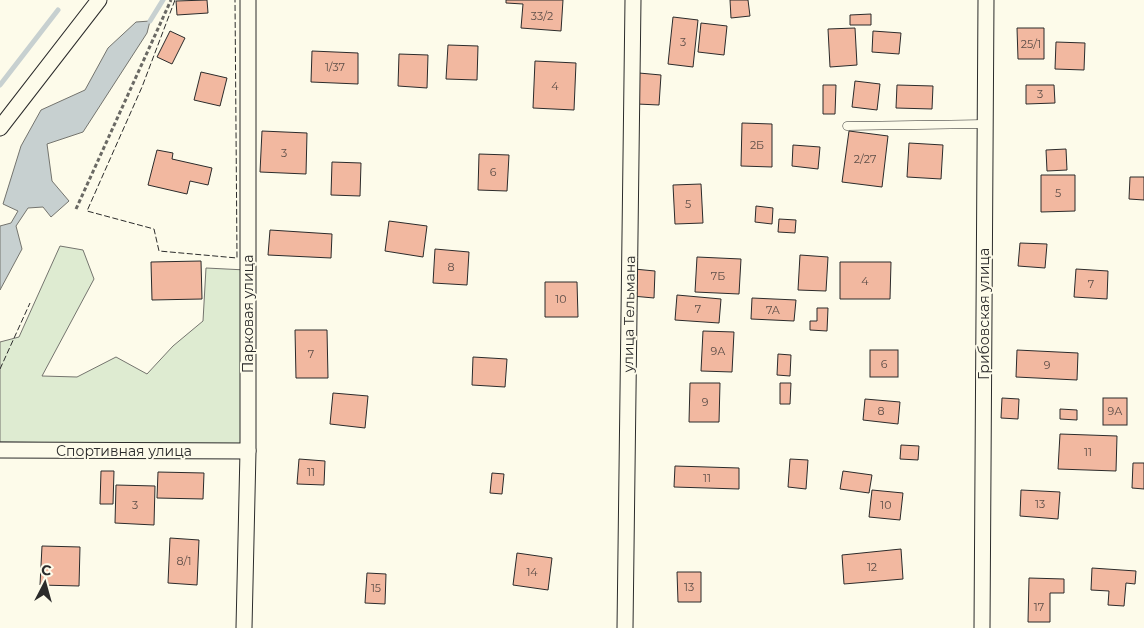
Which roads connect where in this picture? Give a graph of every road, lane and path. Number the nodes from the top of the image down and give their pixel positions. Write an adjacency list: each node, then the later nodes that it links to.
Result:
1 (100, 0): 8 (street)
2 (171, 0): 9 (path)
3 (248, 0): 11 (street, Парковая улица)
4 (633, 0): 13 (street, улица Тельмана)
5 (986, 0): 6 (street, Грибовская улица)
6 (985, 124): 7 (lane); 14 (street, Грибовская улица)
7 (847, 126)
8 (0, 128)
9 (76, 209)
10 (0, 450): 11 (street, Спортивная улица)
11 (248, 451): 12 (street, Парковая улица)
12 (244, 628)
13 (625, 628)
14 (982, 628)

